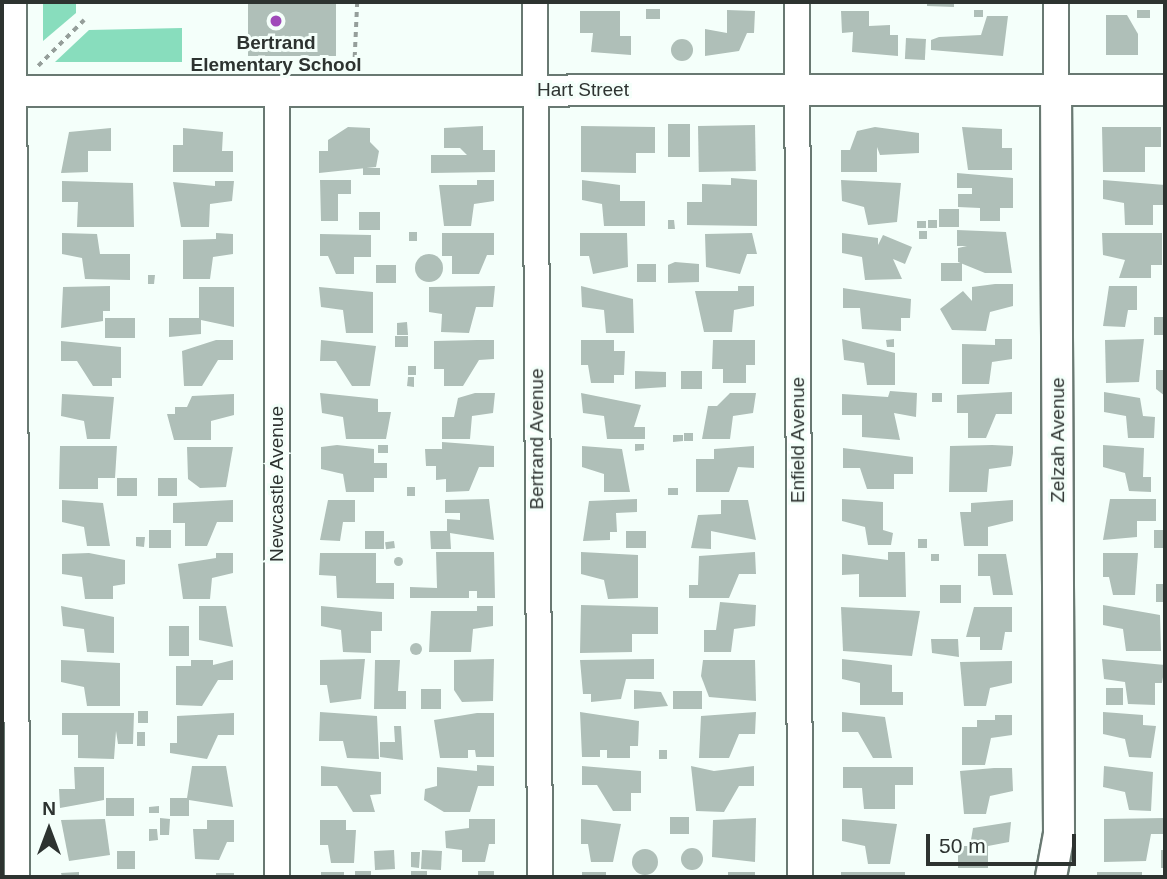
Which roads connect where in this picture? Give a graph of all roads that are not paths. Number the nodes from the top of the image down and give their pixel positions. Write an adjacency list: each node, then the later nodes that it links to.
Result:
1 (14, 2): 9 (street)
2 (535, 2): 6 (street, Bertrand Avenue)
3 (797, 2): 7 (street, Enfield Avenue)
4 (1056, 2): 8 (street, Zelzah Avenue)
5 (1165, 89): 8 (street, Hart Street)
6 (536, 90): 7 (street, Hart Street); 10 (street, Hart Street); 13 (street, Bertrand Avenue)
7 (796, 90): 8 (street, Hart Street); 14 (street, Enfield Avenue)
8 (1056, 90): 15 (street, Zelzah Avenue)
9 (8, 91): 10 (street, Hart Street); 11 (street)
10 (277, 91): 12 (street, Newcastle Avenue)
11 (17, 877)
12 (277, 877)
13 (540, 877)
14 (800, 877)
15 (1051, 877)

